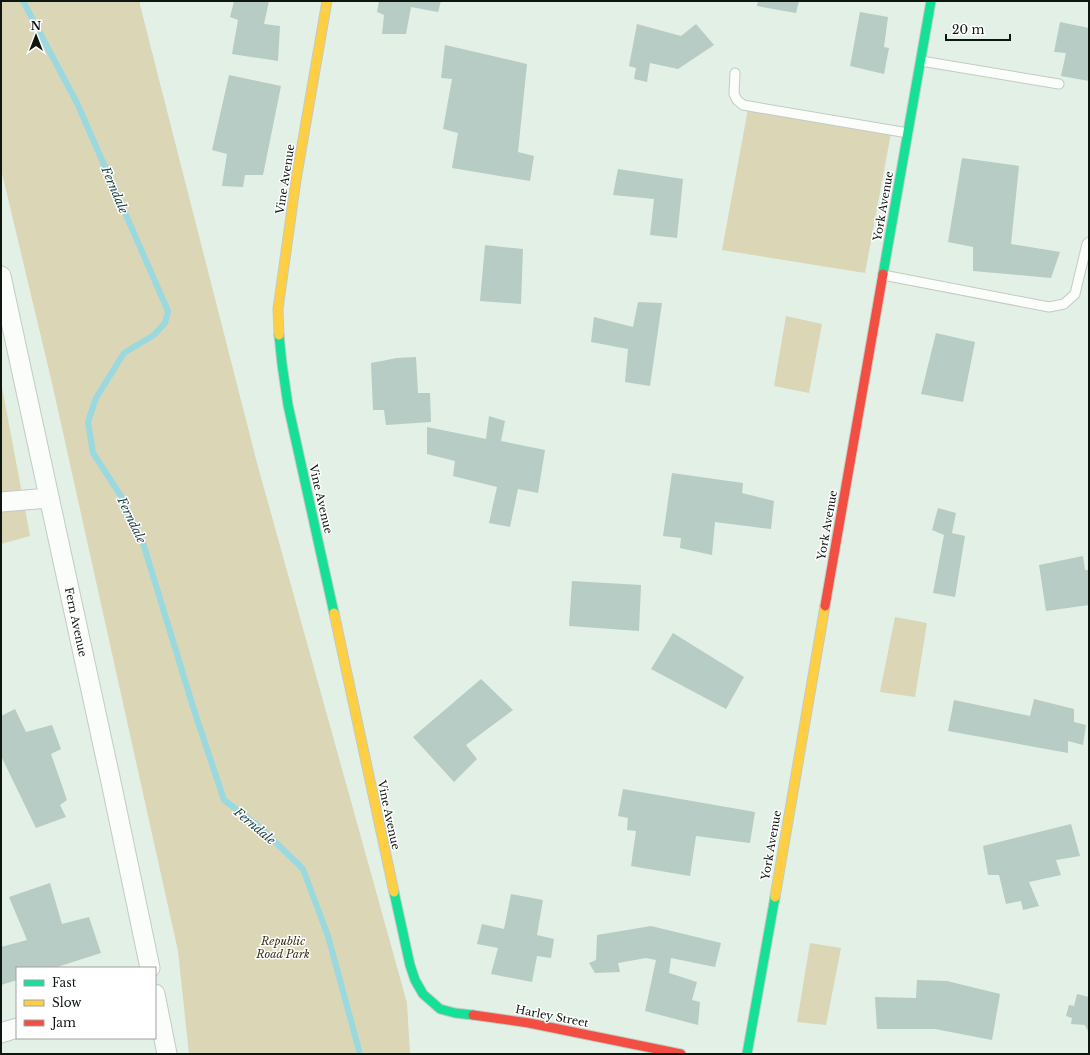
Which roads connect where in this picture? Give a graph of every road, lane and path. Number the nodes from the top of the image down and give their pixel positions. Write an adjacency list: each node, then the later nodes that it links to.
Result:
1 (327, 1): 13 (street, Vine Avenue)
2 (931, 1): 3 (street, York Avenue)
3 (921, 60): 5 (lane); 6 (street, York Avenue)
4 (735, 73): 6 (lane)
5 (1059, 84)
6 (908, 133): 9 (street, York Avenue)
7 (1089, 242): 9 (lane)
8 (1, 276): 10 (street, Fern Avenue)
9 (883, 276): 19 (street, York Avenue)
10 (49, 498): 11 (street); 12 (street, Fern Avenue)
11 (1, 502)
12 (150, 967)
13 (423, 994): 18 (street, Harley Street)
14 (156, 999): 17 (street)
15 (16, 1028): 16 (street)
16 (1, 1033)
17 (167, 1054)
18 (681, 1054)
19 (746, 1054)

